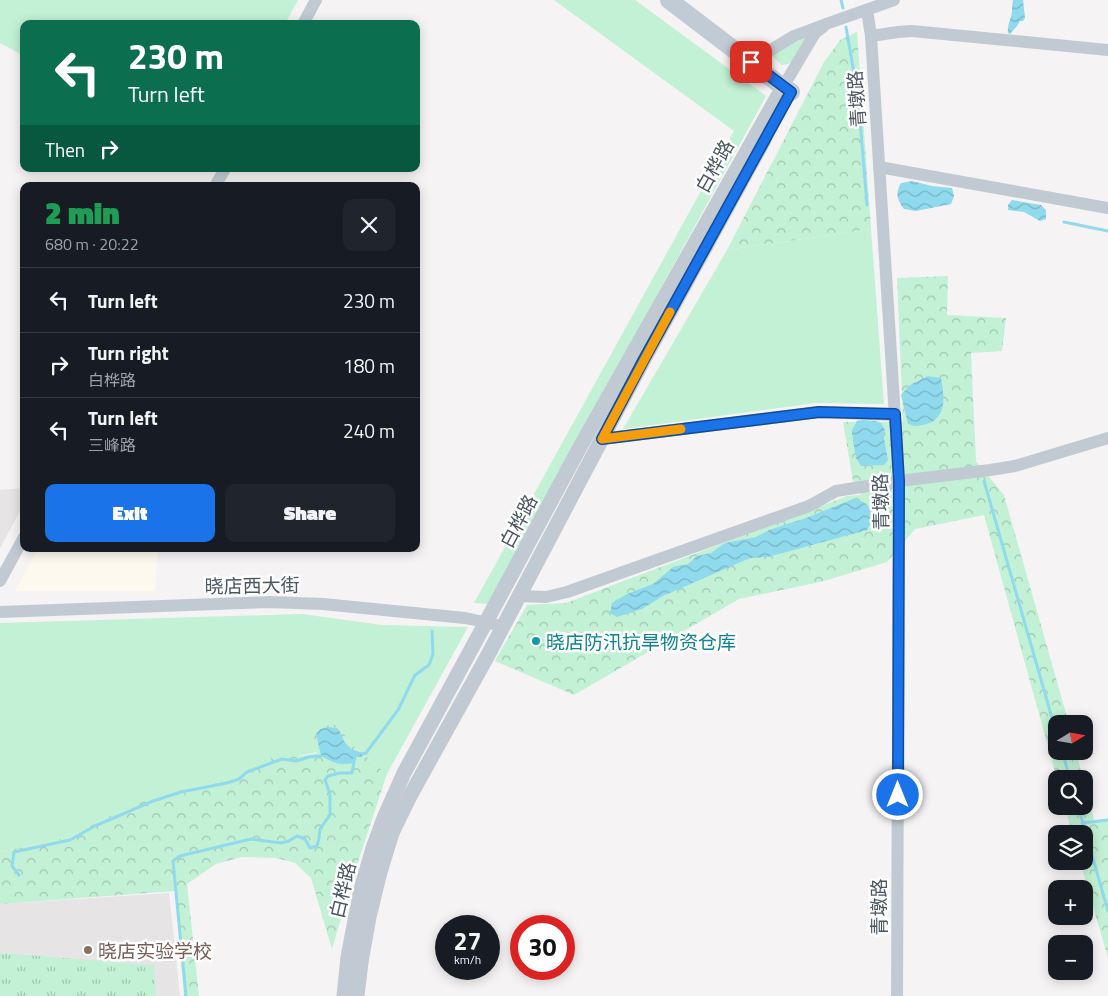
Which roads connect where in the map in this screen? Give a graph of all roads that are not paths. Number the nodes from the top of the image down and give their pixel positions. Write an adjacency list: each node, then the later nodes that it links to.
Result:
1 (316, 0): 5 (street)
2 (669, 0): 9 (main road)
3 (894, 0): 4 (street)
4 (867, 10): 6 (street); 7 (street, 青墩路)
5 (305, 20)
6 (826, 24): 9 (street); 10 (street)
7 (871, 36): 8 (street); 11 (street, 青墩路)
8 (1108, 50)
9 (751, 62): 10 (main road)
10 (787, 89): 15 (street, 白桦路); 21 (street, 白桦路)
11 (879, 168): 12 (street); 13 (street, 青墩路)
12 (1108, 208)
13 (895, 414): 15 (street); 16 (street, 青墩路)
14 (1108, 438): 16 (street)
15 (602, 439): 19 (street, 白桦路)
16 (899, 481): 19 (street); 25 (street, 青墩路)
17 (20, 544): 18 (street)
18 (0, 581)
19 (519, 596): 22 (street, 白桦路)
20 (0, 612): 21 (street, 晓店西大街)
21 (486, 622): 22 (street, 晓店西大街); 23 (street, 白桦路)
22 (503, 626): 24 (street, 白桦路)
23 (344, 996)
24 (357, 996)
25 (897, 996)

